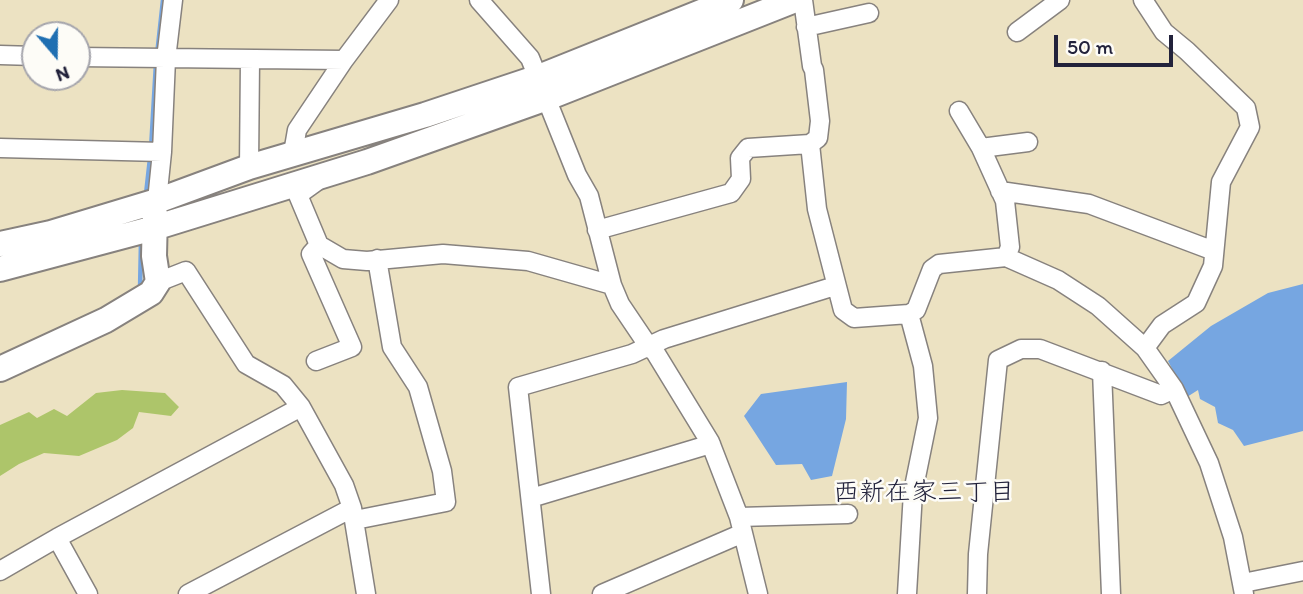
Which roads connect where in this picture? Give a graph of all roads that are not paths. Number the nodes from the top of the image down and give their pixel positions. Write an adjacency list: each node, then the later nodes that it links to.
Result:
1 (173, 0): 15 (street)
2 (389, 0): 17 (street)
3 (480, 0): 18 (street)
4 (728, 0): 18 (street)
5 (795, 0): 18 (street)
6 (803, 0): 10 (street)
7 (1060, 0): 11 (street)
8 (1143, 0): 34 (street)
9 (869, 13): 10 (street)
10 (806, 27): 21 (street)
11 (1017, 32)
12 (0, 55): 13 (street)
13 (21, 56)
14 (91, 57): 15 (street)
15 (160, 59): 16 (street); 24 (street)
16 (250, 60): 17 (street); 26 (street)
17 (340, 60): 25 (street)
18 (543, 87): 25 (street); 27 (street); 31 (street)
19 (959, 111): 23 (street)
20 (1028, 142): 23 (street)
21 (806, 144): 31 (street); 40 (street)
22 (0, 148): 24 (street)
23 (981, 148): 28 (street)
24 (162, 152): 29 (street)
25 (293, 153): 26 (street)
26 (249, 167): 29 (street)
27 (328, 174): 30 (street); 33 (street)
28 (1000, 191): 34 (street); 35 (street)
29 (157, 201): 30 (street); 32 (street)
30 (154, 228): 37 (street); 38 (street)
31 (602, 229): 39 (street)
32 (0, 244)
33 (319, 244): 36 (street); 44 (street)
34 (1214, 251): 43 (street)
35 (1006, 257): 41 (street); 43 (street)
36 (377, 259): 39 (street); 51 (street)
37 (0, 269)
38 (158, 282): 45 (street); 48 (street)
39 (612, 285): 42 (street)
40 (830, 287): 41 (street); 42 (street)
41 (909, 314): 64 (street)
42 (656, 343): 49 (street); 50 (street)
43 (1144, 348): 47 (street)
44 (316, 361)
45 (0, 369)
46 (1102, 371): 47 (street); 65 (street); 66 (street)
47 (1174, 389): 57 (street)
48 (301, 407): 51 (street); 54 (street)
49 (711, 444): 50 (street); 53 (street)
50 (531, 498): 61 (street)
51 (353, 514): 59 (street); 60 (street)
52 (848, 514): 53 (street)
53 (741, 525): 62 (street); 63 (street)
54 (57, 538): 55 (street); 58 (street)
55 (0, 571)
56 (1303, 571): 57 (street)
57 (1243, 589)
58 (88, 594)
59 (188, 594)
60 (366, 594)
61 (541, 594)
62 (603, 594)
63 (758, 594)
64 (907, 594)
65 (977, 594)
66 (1111, 594)

